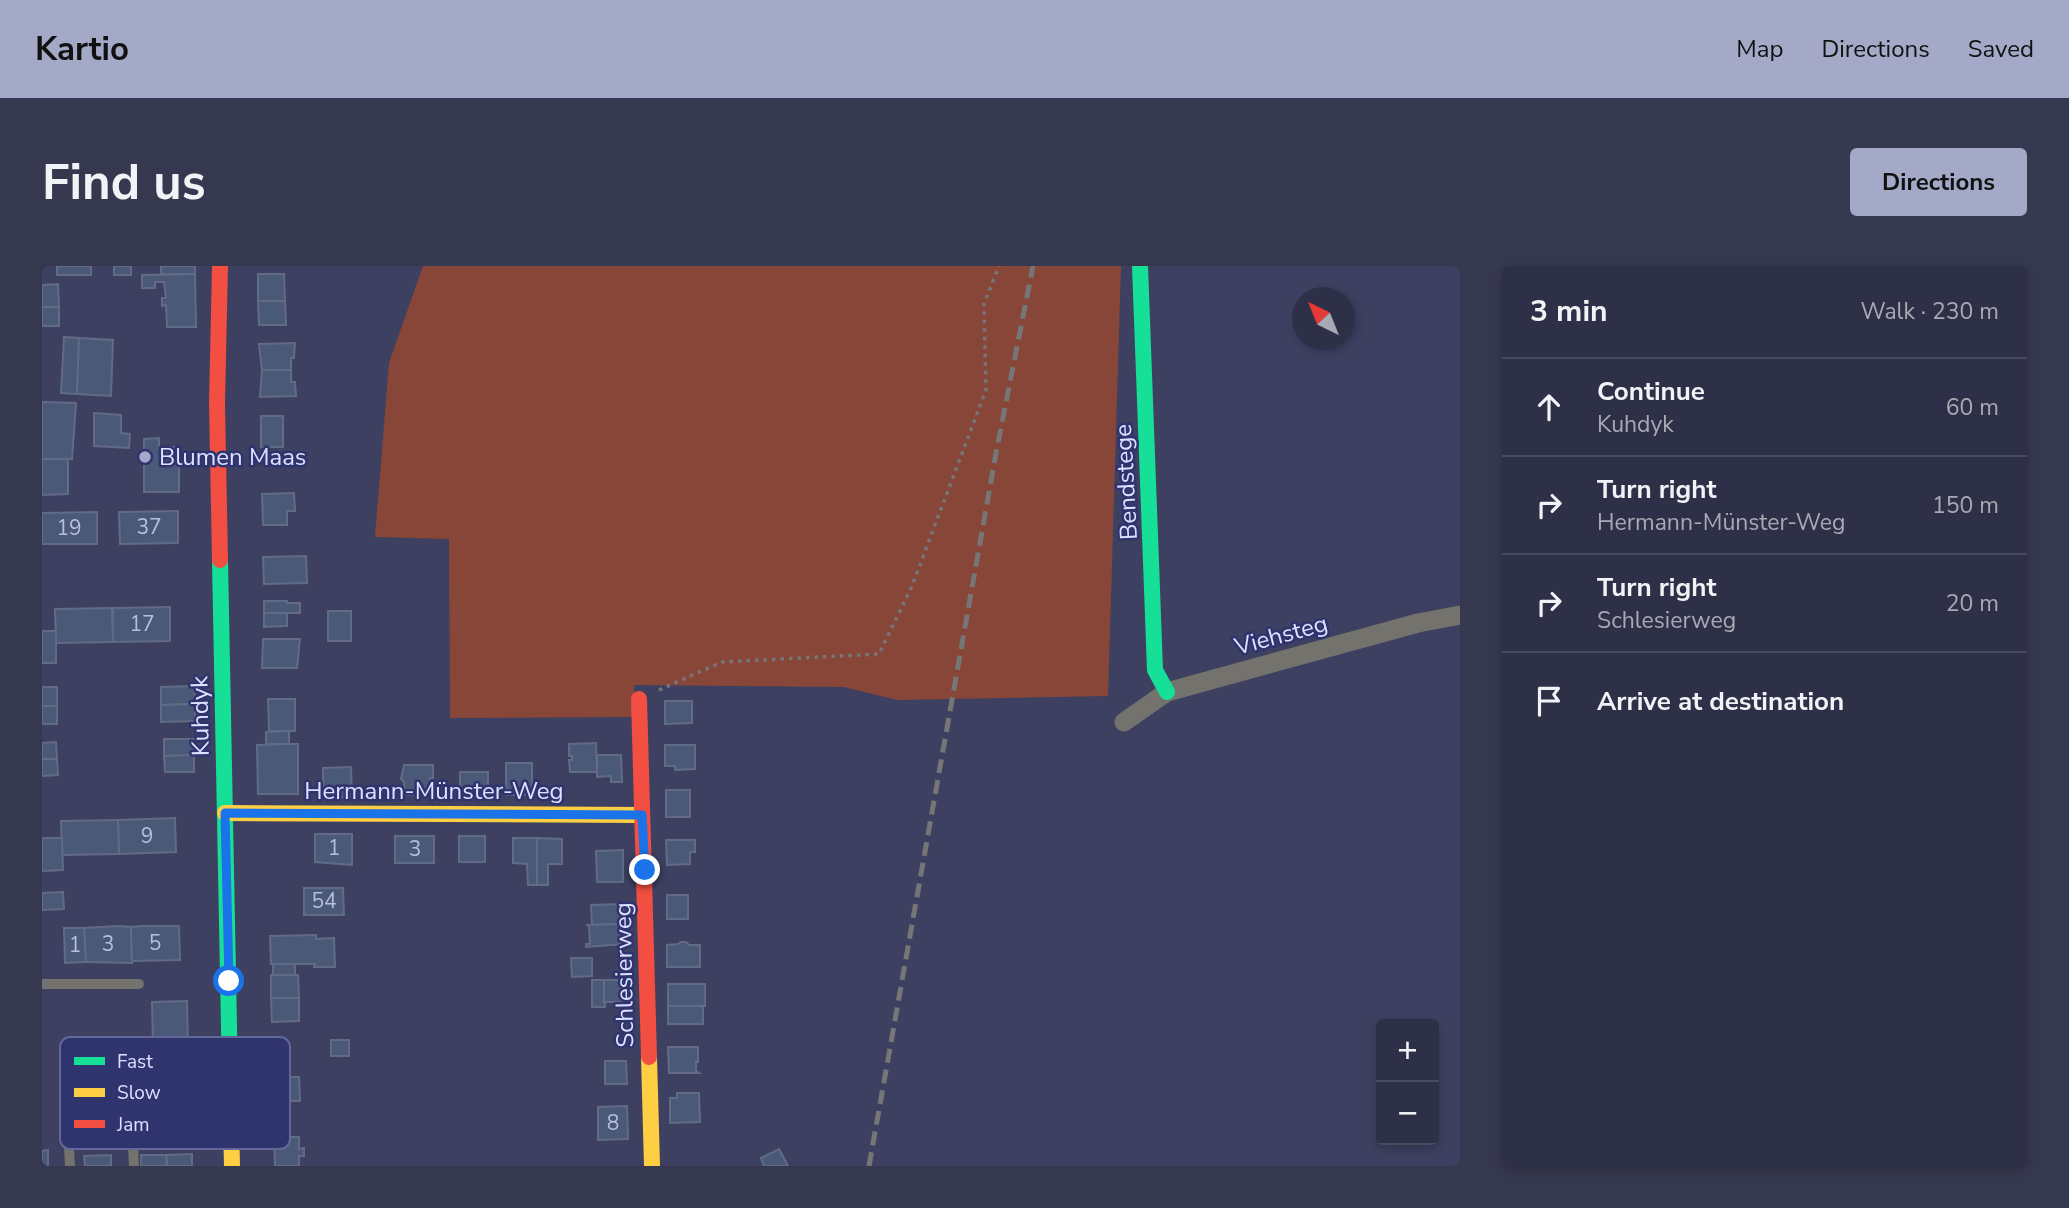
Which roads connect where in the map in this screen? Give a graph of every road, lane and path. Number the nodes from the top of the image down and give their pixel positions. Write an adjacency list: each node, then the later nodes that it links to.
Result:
1 (220, 266): 8 (street, Kuhdyk)
2 (999, 266): 6 (path)
3 (1140, 266): 5 (street, Bendstege)
4 (1460, 615): 5 (street, Viehsteg)
5 (1167, 692): 7 (street, Viehsteg)
6 (639, 699): 9 (street, Schlesierweg)
7 (1124, 722)
8 (225, 813): 9 (street, Hermann-Münster-Weg); 12 (street, Kuhdyk)
9 (642, 815): 13 (street, Schlesierweg)
10 (42, 984): 11 (lane)
11 (139, 984)
12 (229, 1037)
13 (652, 1166)

